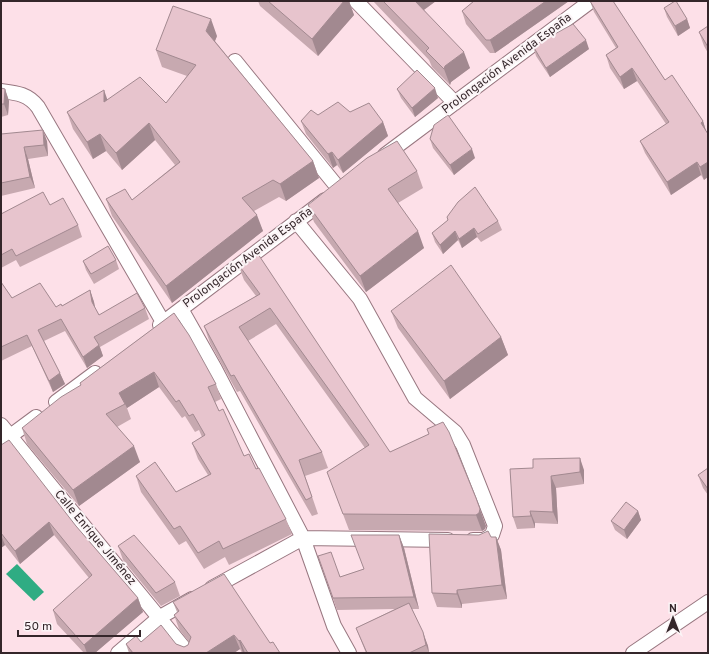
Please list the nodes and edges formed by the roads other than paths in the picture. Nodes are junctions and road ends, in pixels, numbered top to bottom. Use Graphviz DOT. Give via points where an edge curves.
graph roads {
  1 [pos="356,1"];
  2 [pos="588,2"];
  3 [pos="235,61"];
  4 [pos="1,91"];
  5 [pos="455,103"];
  6 [pos="376,162"];
  7 [pos="352,180"];
  8 [pos="339,189"];
  9 [pos="296,222"];
  10 [pos="181,309"];
  11 [pos="163,322"];
  12 [pos="146,335"];
  13 [pos="103,367"];
  14 [pos="1,425"];
  15 [pos="6,440"];
  16 [pos="303,538"];
  17 [pos="708,602"];
  18 [pos="160,617"];
  19 [pos="118,653"];
  20 [pos="188,653"];
  21 [pos="349,653"];
  22 [pos="633,653"];
  1 -- 5 [label="street"];
  2 -- 5 [label="street, Prolongación Avenida España"];
  3 -- 8 [label="street"];
  4 -- 11 [label="street" via="22,94 31,98 38,107"];
  5 -- 6 [label="street, Prolongación Avenida España"];
  7 -- 8 [label="street, Prolongación Avenida España"];
  8 -- 9 [label="street, Prolongación Avenida España"];
  9 -- 10 [label="street, Prolongación Avenida España"];
  9 -- 16 [label="street" via="360,299 415,398 455,432 463,444 495,526 492,535 484,540"];
  10 -- 11 [label="street, Prolongación Avenida España"];
  10 -- 16 [label="street"];
  11 -- 12 [label="street, Prolongación Avenida España"];
  13 -- 15 [label="street"];
  14 -- 15 [label="street, Calle Enrique Jiménez"];
  15 -- 18 [label="street, Calle Enrique Jiménez"];
  16 -- 18 [label="street"];
  16 -- 21 [label="street" via="334,626"];
  17 -- 22 [label="street"];
  18 -- 19 [label="street"];
  18 -- 20 [label="street, Calle Enrique Jiménez"];
}
